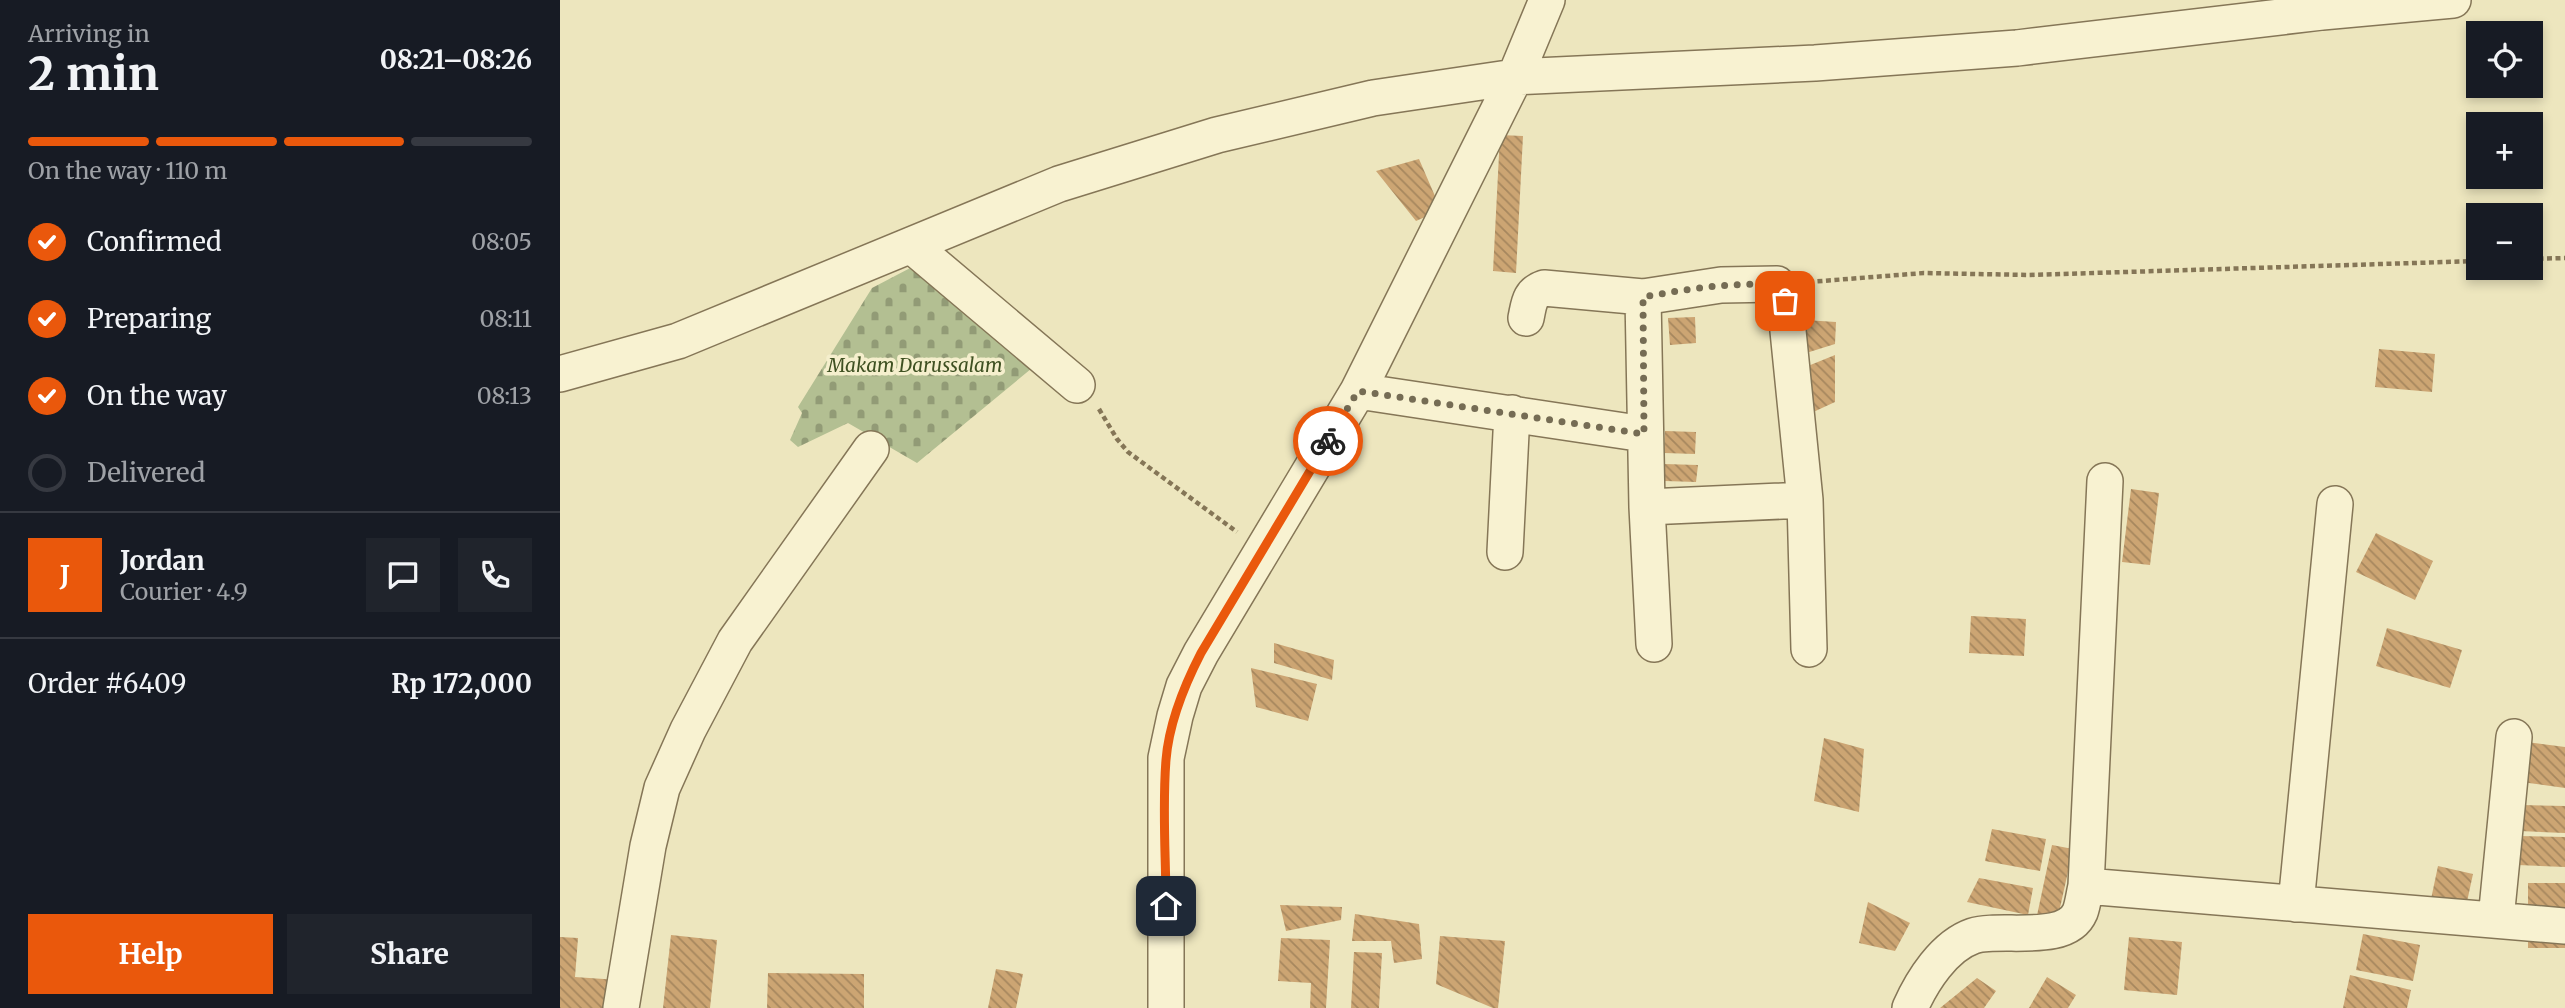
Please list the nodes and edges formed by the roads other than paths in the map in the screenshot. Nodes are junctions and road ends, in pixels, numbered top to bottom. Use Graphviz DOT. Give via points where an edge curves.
graph roads {
  1 [pos="1548,0"];
  2 [pos="2453,0"];
  3 [pos="1515,77"];
  4 [pos="911,246"];
  5 [pos="1643,297"];
  6 [pos="1526,318"];
  7 [pos="560,374"];
  8 [pos="1077,385"];
  9 [pos="1358,391"];
  10 [pos="1512,413"];
  11 [pos="1644,434"];
  12 [pos="871,449"];
  13 [pos="2105,481"];
  14 [pos="1805,500"];
  15 [pos="2335,504"];
  16 [pos="1647,507"];
  17 [pos="1505,552"];
  18 [pos="1654,644"];
  19 [pos="1809,649"];
  20 [pos="2514,737"];
  21 [pos="2085,886"];
  22 [pos="2296,904"];
  23 [pos="2497,919"];
  24 [pos="2565,926"];
  25 [pos="621,1008"];
  26 [pos="1166,1008"];
  27 [pos="1910,1008"];
  1 -- 3 [label="street"];
  2 -- 3 [label="street" via="2017,48"];
  3 -- 4 [label="street" via="1373,98 1217,135 1059,184"];
  3 -- 9 [label="street"];
  4 -- 7 [label="street" via="678,341"];
  4 -- 8 [label="street"];
  5 -- 6 [label="street" via="1544,288 1530,298"];
  5 -- 11 [label="street"];
  5 -- 14 [label="street" via="1721,285 1777,285 1785,301"];
  9 -- 10 [label="street"];
  9 -- 26 [label="street" via="1184,686 1166,758"];
  10 -- 11 [label="street"];
  10 -- 17 [label="street"];
  11 -- 16 [label="street"];
  12 -- 25 [label="street" via="735,640 662,788"];
  13 -- 21 [label="street"];
  14 -- 16 [label="street"];
  14 -- 19 [label="street"];
  15 -- 22 [label="street"];
  16 -- 18 [label="street"];
  20 -- 23 [label="street"];
  21 -- 22 [label="street"];
  21 -- 27 [label="street" via="2080,914 2070,924 2051,932 1972,936 1953,948 1932,970"];
  22 -- 23 [label="street"];
  23 -- 24 [label="street"];
}
